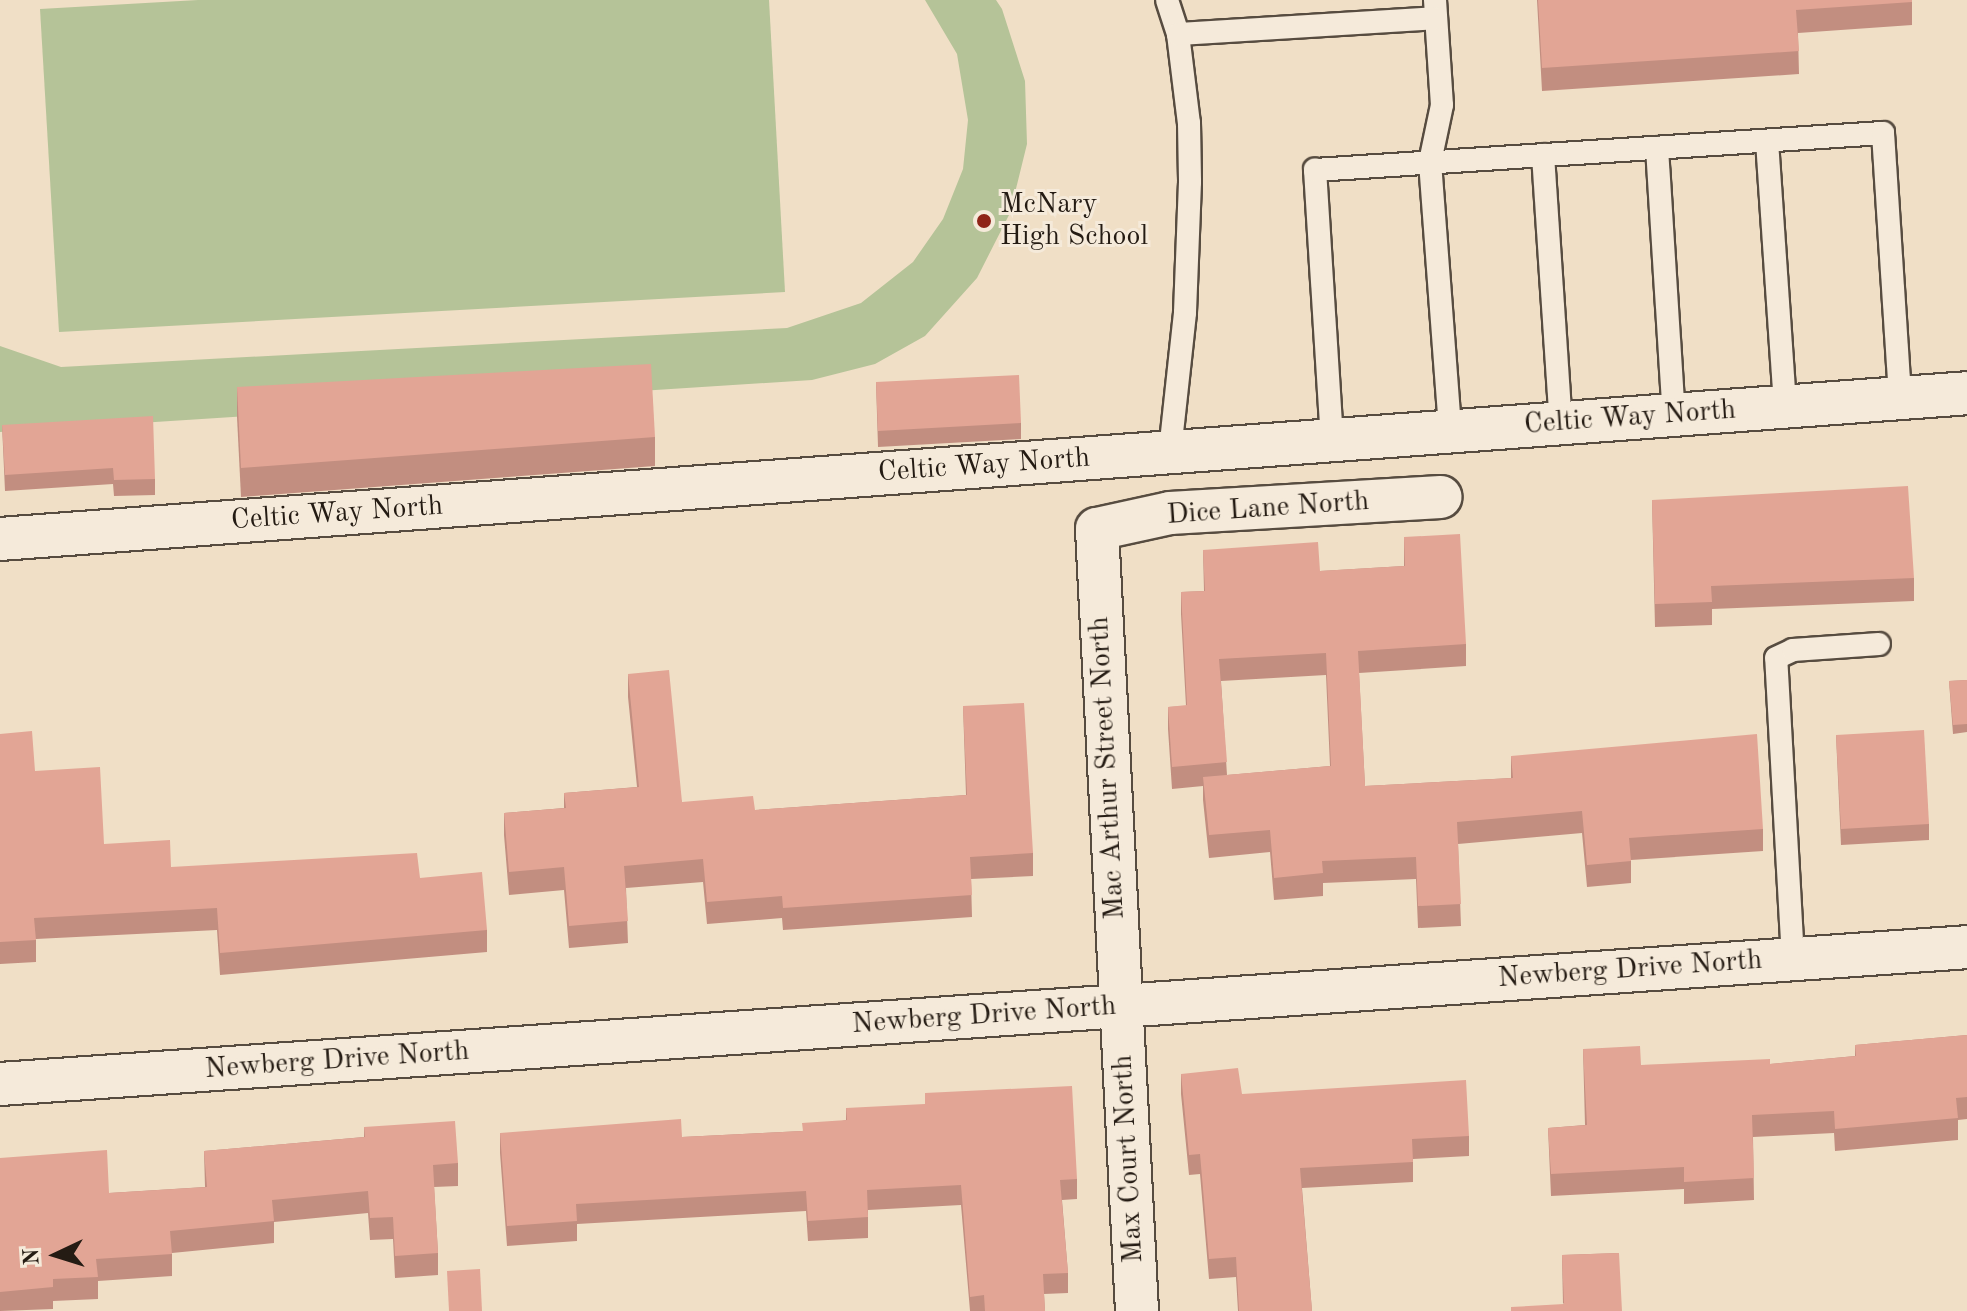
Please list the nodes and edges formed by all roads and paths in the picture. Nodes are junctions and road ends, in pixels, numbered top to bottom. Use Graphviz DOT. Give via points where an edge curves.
graph roads {
  1 [pos="1167,0"];
  2 [pos="1436,9"];
  3 [pos="1178,34"];
  4 [pos="1767,141"];
  5 [pos="1657,148"];
  6 [pos="1543,155"];
  7 [pos="1430,162"];
  8 [pos="1967,393"];
  9 [pos="1900,398"];
  10 [pos="1785,406"];
  11 [pos="1674,415"];
  12 [pos="1561,423"];
  13 [pos="1450,431"];
  14 [pos="1332,440"];
  15 [pos="1170,452"];
  16 [pos="1441,497"];
  17 [pos="1097,529"];
  18 [pos="0,539"];
  19 [pos="1879,644"];
  20 [pos="1967,947"];
  21 [pos="1793,959"];
  22 [pos="1120,1006"];
  23 [pos="0,1084"];
  24 [pos="1137,1311"];
  1 -- 3 [label="lane"];
  2 -- 3 [label="lane"];
  2 -- 7 [label="lane" via="1442,105"];
  3 -- 15 [label="lane" via="1190,182 1185,313"];
  4 -- 5 [label="lane"];
  4 -- 9 [label="lane" via="1883,133"];
  4 -- 10 [label="lane"];
  5 -- 6 [label="lane"];
  5 -- 11 [label="lane"];
  6 -- 7 [label="lane"];
  6 -- 12 [label="lane"];
  7 -- 13 [label="lane"];
  7 -- 14 [label="lane" via="1315,170"];
  8 -- 9 [label="street, Celtic Way North"];
  9 -- 10 [label="street, Celtic Way North"];
  10 -- 11 [label="street, Celtic Way North"];
  11 -- 12 [label="street, Celtic Way North"];
  12 -- 13 [label="street, Celtic Way North"];
  13 -- 14 [label="street, Celtic Way North"];
  14 -- 15 [label="street, Celtic Way North"];
  15 -- 18 [label="street, Celtic Way North"];
  16 -- 17 [label="street, Dice Lane North" via="1170,513"];
  17 -- 22 [label="street, Mac Arthur Street North"];
  19 -- 21 [label="lane" via="1793,650 1776,658"];
  20 -- 21 [label="street, Newberg Drive North"];
  21 -- 22 [label="street, Newberg Drive North"];
  22 -- 23 [label="street, Newberg Drive North"];
  22 -- 24 [label="street, Max Court North"];
}
